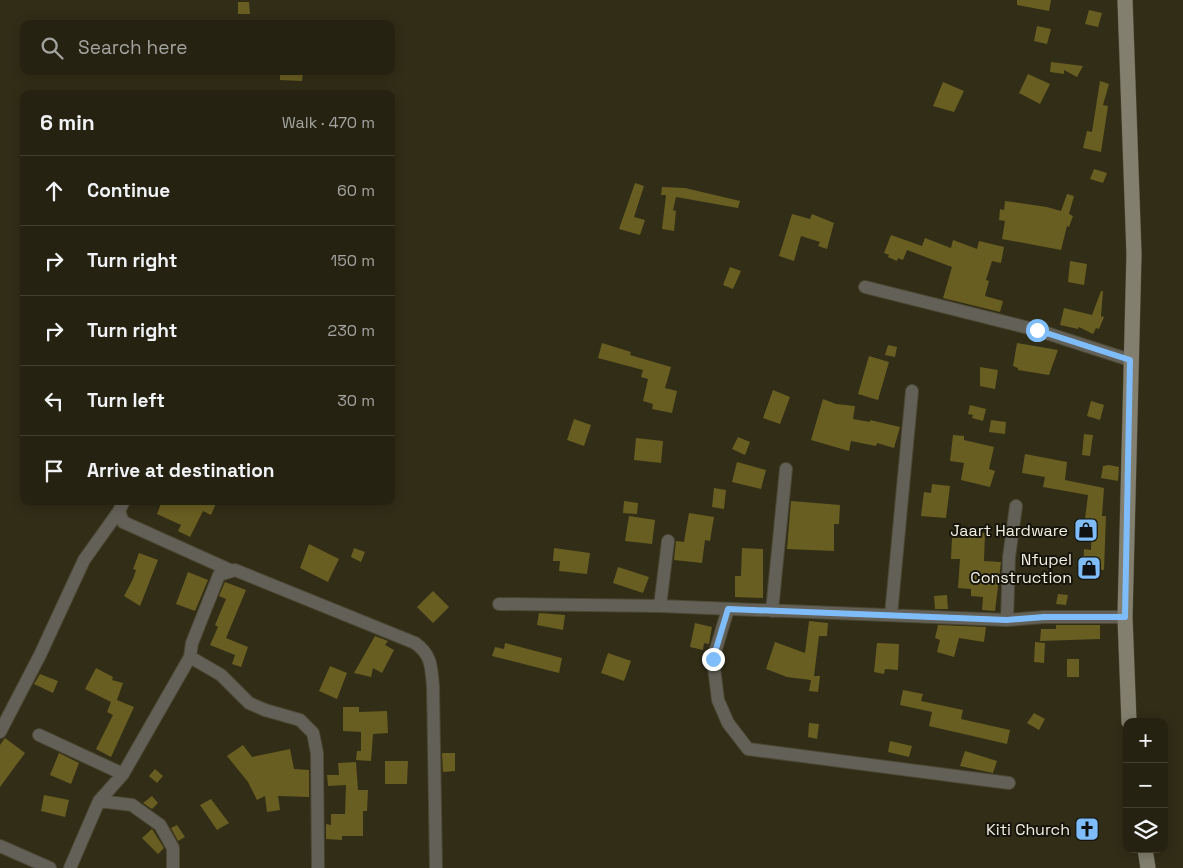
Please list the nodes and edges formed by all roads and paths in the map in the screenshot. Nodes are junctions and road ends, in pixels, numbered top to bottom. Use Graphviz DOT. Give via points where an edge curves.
graph roads {
  1 [pos="1125,0"];
  2 [pos="865,287"];
  3 [pos="1130,360"];
  4 [pos="912,391"];
  5 [pos="786,469"];
  6 [pos="122,506"];
  7 [pos="1016,506"];
  8 [pos="668,541"];
  9 [pos="232,571"];
  10 [pos="499,604"];
  11 [pos="660,606"];
  12 [pos="728,609"];
  13 [pos="772,611"];
  14 [pos="891,615"];
  15 [pos="1125,617"];
  16 [pos="1007,620"];
  17 [pos="190,657"];
  18 [pos="1129,718"];
  19 [pos="0,732"];
  20 [pos="39,736"];
  21 [pos="123,774"];
  22 [pos="1009,783"];
  23 [pos="99,801"];
  24 [pos="0,846"];
  25 [pos="1146,853"];
  26 [pos="50,868"];
  27 [pos="70,868"];
  28 [pos="173,868"];
  29 [pos="318,868"];
  30 [pos="436,868"];
  31 [pos="1148,868"];
  1 -- 3 [label="street" via="1134,254"];
  2 -- 3 [label="street" via="1037,330"];
  3 -- 15 [label="street"];
  4 -- 14 [label="street"];
  5 -- 13 [label="street"];
  6 -- 9 [label="street" via="123,522"];
  6 -- 19 [label="street" via="84,560"];
  7 -- 16 [label="street" via="1009,557"];
  8 -- 11 [label="street"];
  9 -- 17 [label="street" via="220,575 213,588 192,643"];
  9 -- 30 [label="street" via="426,650 433,686"];
  10 -- 11 [label="street"];
  11 -- 12 [label="street"];
  12 -- 13 [label="street"];
  12 -- 22 [label="street" via="713,659 718,700 728,723 748,749"];
  13 -- 14 [label="street"];
  14 -- 16 [label="street"];
  15 -- 16 [label="street"];
  15 -- 18 [label="street"];
  17 -- 21 [label="street"];
  17 -- 29 [label="street" via="221,675 249,703 300,720 313,733 317,753"];
  20 -- 21 [label="street"];
  21 -- 23 [label="street"];
  23 -- 27 [label="street"];
  23 -- 28 [label="street" via="132,804 160,826 173,848"];
  24 -- 26 [label="street"];
  25 -- 31 [label="street"];
}
